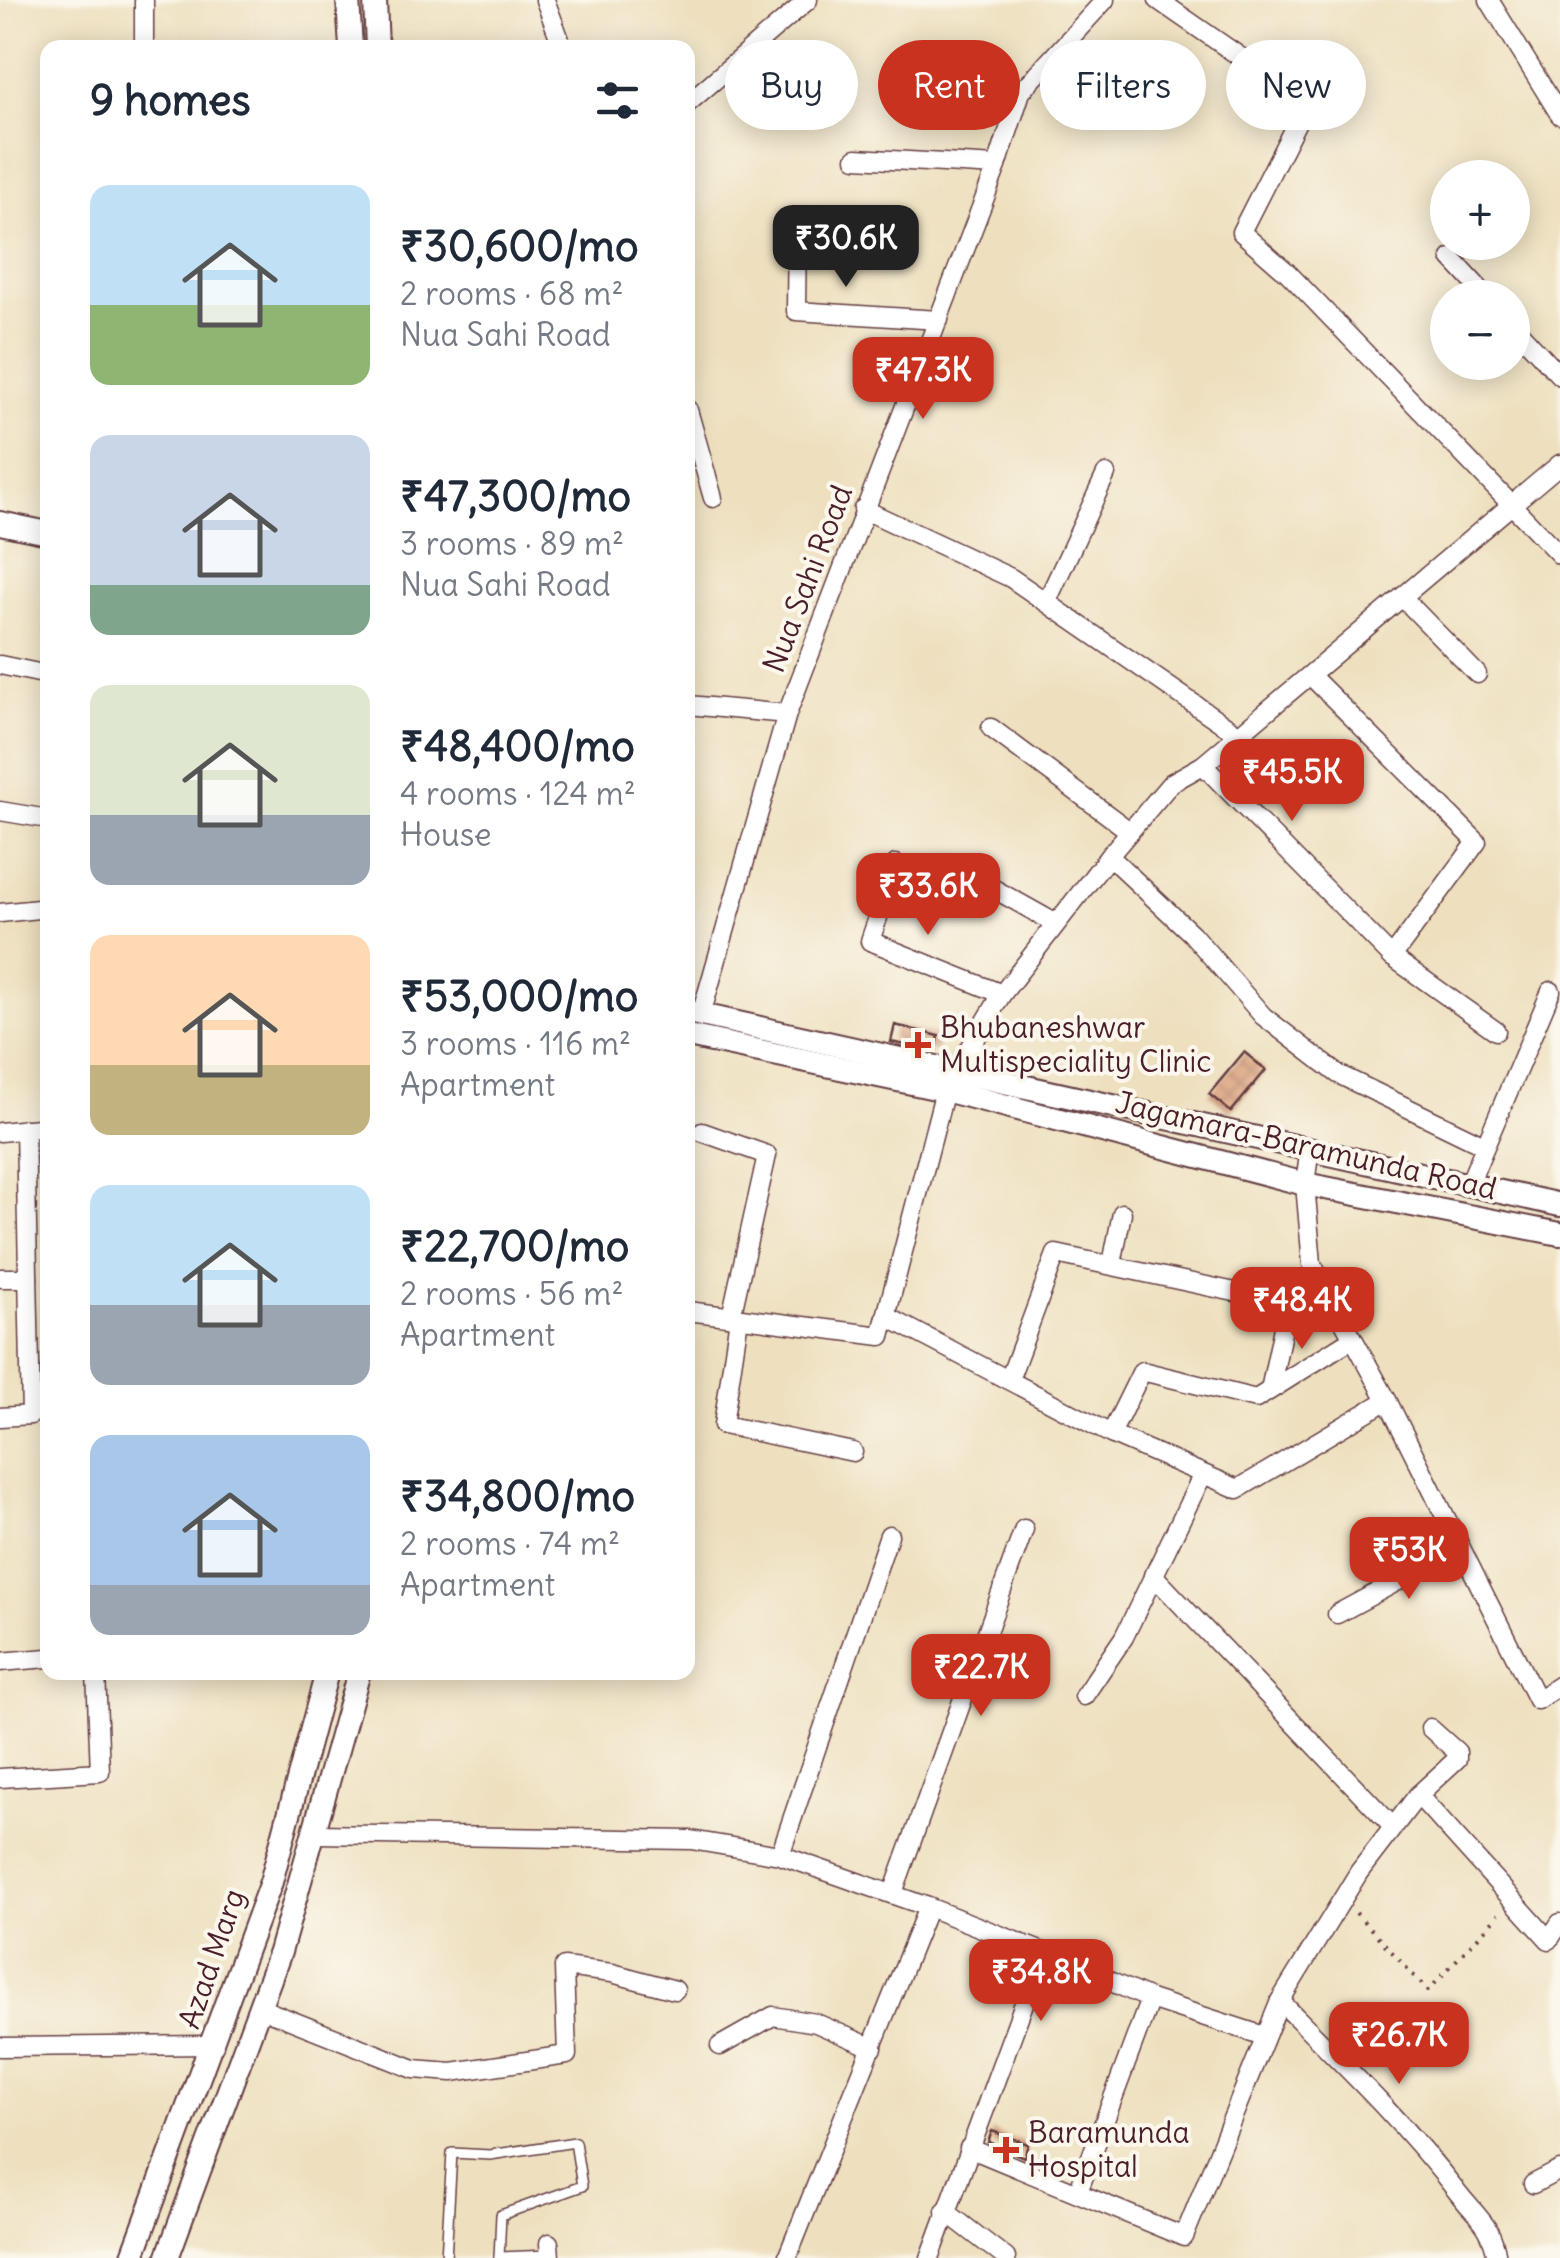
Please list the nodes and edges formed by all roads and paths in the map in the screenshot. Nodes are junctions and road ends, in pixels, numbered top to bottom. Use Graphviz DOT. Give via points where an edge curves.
graph roads {
  1 [pos="144,0"];
  2 [pos="348,0"];
  3 [pos="374,0"];
  4 [pos="545,0"];
  5 [pos="808,0"];
  6 [pos="1105,0"];
  7 [pos="1158,0"];
  8 [pos="1489,0"];
  9 [pos="144,40"];
  10 [pos="350,40"];
  11 [pos="376,40"];
  12 [pos="560,40"];
  13 [pos="695,97"];
  14 [pos="1560,115"];
  15 [pos="856,158"];
  16 [pos="997,166"];
  17 [pos="797,220"];
  18 [pos="1453,260"];
  19 [pos="1471,280"];
  20 [pos="939,320"];
  21 [pos="1530,344"];
  22 [pos="1560,376"];
  23 [pos="695,436"];
  24 [pos="1560,464"];
  25 [pos="1106,474"];
  26 [pos="712,498"];
  27 [pos="1510,506"];
  28 [pos="863,509"];
  29 [pos="0,523"];
  30 [pos="40,531"];
  31 [pos="1560,556"];
  32 [pos="1402,597"];
  33 [pos="1047,602"];
  34 [pos="0,665"];
  35 [pos="40,673"];
  36 [pos="1478,674"];
  37 [pos="1310,675"];
  38 [pos="695,706"];
  39 [pos="787,714"];
  40 [pos="991,728"];
  41 [pos="1239,734"];
  42 [pos="1203,764"];
  43 [pos="0,811"];
  44 [pos="40,818"];
  45 [pos="1128,830"];
  46 [pos="1109,856"];
  47 [pos="896,864"];
  48 [pos="960,870"];
  49 [pos="40,909"];
  50 [pos="0,913"];
  51 [pos="1054,923"];
  52 [pos="1392,957"];
  53 [pos="1551,991"];
  54 [pos="1002,994"];
  55 [pos="695,1010"];
  56 [pos="695,1013"];
  57 [pos="1496,1030"];
  58 [pos="695,1037"];
  59 [pos="951,1080"];
  60 [pos="40,1128"];
  61 [pos="25,1130"];
  62 [pos="0,1132"];
  63 [pos="702,1132"];
  64 [pos="1484,1145"];
  65 [pos="1310,1148"];
  66 [pos="1305,1184"];
  67 [pos="1469,1184"];
  68 [pos="1560,1205"];
  69 [pos="1122,1213"];
  70 [pos="1560,1234"];
  71 [pos="1112,1264"];
  72 [pos="0,1278"];
  73 [pos="28,1278"];
  74 [pos="1288,1304"];
  75 [pos="695,1312"];
  76 [pos="1338,1314"];
  77 [pos="886,1316"];
  78 [pos="735,1317"];
  79 [pos="1353,1338"];
  80 [pos="1009,1380"];
  81 [pos="1270,1390"];
  82 [pos="1387,1400"];
  83 [pos="0,1418"];
  84 [pos="1112,1434"];
  85 [pos="853,1452"];
  86 [pos="1202,1476"];
  87 [pos="1024,1530"];
  88 [pos="889,1534"];
  89 [pos="1460,1548"];
  90 [pos="1153,1576"];
  91 [pos="1336,1614"];
  92 [pos="40,1659"];
  93 [pos="0,1662"];
  94 [pos="96,1680"];
  95 [pos="325,1680"];
  96 [pos="357,1680"];
  97 [pos="1560,1685"];
  98 [pos="1084,1696"];
  99 [pos="1430,1728"];
  100 [pos="0,1778"];
  101 [pos="1418,1795"];
  102 [pos="1394,1827"];
  103 [pos="316,1834"];
  104 [pos="780,1855"];
  105 [pos="893,1893"];
  106 [pos="1342,1898"];
  107 [pos="1512,1900"];
  108 [pos="928,1908"];
  109 [pos="1560,1923"];
  110 [pos="1042,1952"];
  111 [pos="675,1990"];
  112 [pos="1150,1999"];
  113 [pos="1280,2001"];
  114 [pos="260,2008"];
  115 [pos="1264,2036"];
  116 [pos="214,2044"];
  117 [pos="0,2046"];
  118 [pos="720,2046"];
  119 [pos="873,2048"];
  120 [pos="969,2148"];
  121 [pos="1560,2170"];
  122 [pos="1533,2184"];
  123 [pos="1078,2192"];
  124 [pos="946,2211"];
  125 [pos="549,2252"];
  126 [pos="132,2258"];
  127 [pos="167,2258"];
  128 [pos="446,2258"];
  129 [pos="499,2258"];
  130 [pos="788,2258"];
  131 [pos="930,2258"];
  132 [pos="1006,2258"];
  133 [pos="1498,2258"];
  1 -- 9 [label="street"];
  2 -- 10 [label="street"];
  3 -- 11 [label="street"];
  4 -- 12 [label="street"];
  5 -- 13 [label="street"];
  6 -- 16 [label="street, Nua Sahi Road" via="1021,92"];
  7 -- 27 [label="street" via="1306,106 1242,232"];
  8 -- 14 [label="street"];
  15 -- 16 [label="street"];
  16 -- 20 [label="street, Nua Sahi Road"];
  17 -- 20 [label="street" via="796,310"];
  18 -- 19 [label="street"];
  20 -- 28 [label="street, Nua Sahi Road"];
  21 -- 22 [label="street"];
  23 -- 26 [label="street"];
  24 -- 27 [label="street"];
  25 -- 33 [label="street"];
  27 -- 31 [label="street"];
  27 -- 32 [label="street"];
  28 -- 33 [label="street"];
  28 -- 39 [label="street, Nua Sahi Road"];
  29 -- 30 [label="street"];
  32 -- 36 [label="street"];
  32 -- 37 [label="street"];
  33 -- 41 [label="street"];
  34 -- 35 [label="street"];
  37 -- 41 [label="street"];
  37 -- 52 [label="street" via="1477,842"];
  38 -- 39 [label="street, Nua Sahi Road"];
  39 -- 55 [label="street"];
  40 -- 45 [label="street"];
  41 -- 42 [label="street"];
  42 -- 45 [label="street" via="1171,783"];
  42 -- 52 [label="street"];
  43 -- 44 [label="street"];
  45 -- 46 [label="street"];
  46 -- 51 [label="street"];
  46 -- 64 [label="street" via="1192,934 1264,1016 1338,1074"];
  47 -- 54 [label="street" via="870,941"];
  48 -- 51 [label="street"];
  49 -- 50 [label="street"];
  51 -- 54 [label="street"];
  52 -- 57 [label="street"];
  53 -- 64 [label="street"];
  54 -- 59 [label="street"];
  56 -- 59 [label="street, Jagamara-Baramunda Road"];
  58 -- 59 [label="street, Jagamara-Baramunda Road"];
  59 -- 65 [label="street, Jagamara-Baramunda Road"];
  59 -- 66 [label="street, Jagamara-Baramunda Road"];
  59 -- 77 [label="street"];
  60 -- 61 [label="street"];
  61 -- 62 [label="street"];
  61 -- 73 [label="street"];
  63 -- 78 [label="street" via="767,1156"];
  64 -- 67 [label="street"];
  65 -- 66 [label="street"];
  65 -- 67 [label="street, Jagamara-Baramunda Road"];
  66 -- 70 [label="street, Jagamara-Baramunda Road"];
  66 -- 76 [label="street" via="1312,1264"];
  67 -- 68 [label="street, Jagamara-Baramunda Road"];
  69 -- 71 [label="street"];
  71 -- 74 [label="street"];
  71 -- 80 [label="street" via="1056,1254"];
  72 -- 73 [label="street"];
  73 -- 83 [label="street" via="31,1415"];
  74 -- 76 [label="street"];
  74 -- 81 [label="street"];
  75 -- 78 [label="street"];
  76 -- 79 [label="street"];
  77 -- 78 [label="street" via="881,1336"];
  77 -- 80 [label="street"];
  78 -- 85 [label="street" via="723,1426"];
  79 -- 81 [label="street"];
  79 -- 82 [label="street"];
  80 -- 84 [label="street"];
  81 -- 84 [label="street" via="1256,1399 1142,1371"];
  82 -- 86 [label="street" via="1238,1489"];
  82 -- 89 [label="street"];
  84 -- 86 [label="street"];
  86 -- 90 [label="street"];
  87 -- 105 [label="street"];
  88 -- 104 [label="street"];
  89 -- 91 [label="street"];
  89 -- 97 [label="street" via="1537,1700"];
  90 -- 98 [label="street" via="1124,1637"];
  90 -- 102 [label="street"];
  92 -- 93 [label="street"];
  94 -- 100 [label="street" via="100,1772"];
  95 -- 116 [label="street, Azad Marg" via="271,1882"];
  96 -- 103 [label="street, Azad Marg"];
  99 -- 101 [label="street" via="1458,1752"];
  101 -- 102 [label="street"];
  101 -- 107 [label="street"];
  102 -- 106 [label="street"];
  103 -- 104 [label="street" via="691,1840"];
  103 -- 114 [label="street, Azad Marg"];
  104 -- 105 [label="street"];
  105 -- 108 [label="street"];
  106 -- 107 [label="path" via="1428,1990"];
  106 -- 113 [label="street"];
  107 -- 109 [label="street" via="1549,1940"];
  108 -- 110 [label="street"];
  108 -- 119 [label="street"];
  110 -- 112 [label="street"];
  110 -- 120 [label="street"];
  111 -- 114 [label="street" via="564,1967 566,2054 452,2072 414,2068"];
  112 -- 115 [label="street"];
  112 -- 123 [label="street"];
  113 -- 115 [label="street"];
  113 -- 133 [label="street" via="1411,2132 1480,2214"];
  114 -- 127 [label="street, Azad Marg"];
  115 -- 123 [label="street" via="1184,2236"];
  116 -- 117 [label="street"];
  116 -- 126 [label="street, Azad Marg"];
  118 -- 119 [label="street" via="773,2016 816,2023"];
  119 -- 130 [label="street"];
  120 -- 123 [label="street"];
  120 -- 124 [label="street"];
  121 -- 122 [label="street"];
  124 -- 131 [label="street"];
  124 -- 132 [label="street"];
  125 -- 129 [label="lane"];
  128 -- 129 [label="lane" via="452,2153 490,2155 575,2142 582,2186 501,2215"];
}
